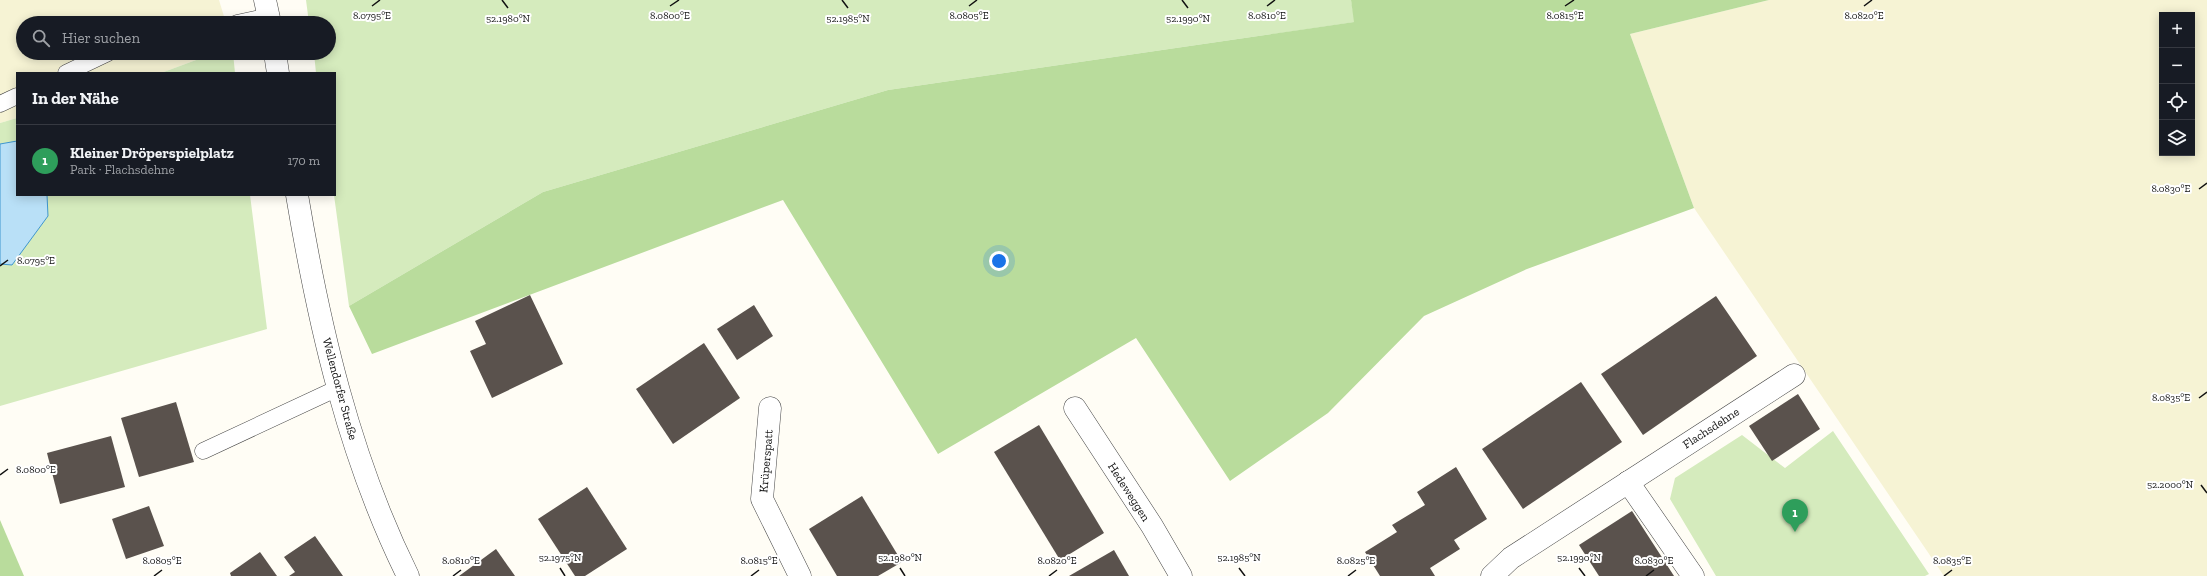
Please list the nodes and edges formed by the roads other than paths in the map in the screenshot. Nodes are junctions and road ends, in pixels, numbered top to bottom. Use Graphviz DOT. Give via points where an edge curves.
graph roads {
  1 [pos="93,60"];
  2 [pos="275,60"];
  3 [pos="68,72"];
  4 [pos="278,72"];
  5 [pos="16,96"];
  6 [pos="0,104"];
  7 [pos="298,196"];
  8 [pos="1794,375"];
  9 [pos="338,388"];
  10 [pos="770,408"];
  11 [pos="1075,408"];
  12 [pos="203,451"];
  13 [pos="1628,482"];
  14 [pos="408,576"];
  15 [pos="800,576"];
  16 [pos="1181,576"];
  17 [pos="1492,576"];
  18 [pos="1693,576"];
  1 -- 3 [label="lane"];
  2 -- 4 [label="street"];
  5 -- 6 [label="lane"];
  7 -- 9 [label="street, Wellendorfer Straße" via="311,281"];
  8 -- 13 [label="street, Flachsdehne"];
  9 -- 12 [label="lane"];
  9 -- 14 [label="street, Wellendorfer Straße" via="359,460 390,541"];
  10 -- 15 [label="street, Krüperspatt" via="762,499"];
  11 -- 16 [label="street, Hedeweggen" via="1152,526"];
  13 -- 17 [label="street, Flachsdehne" via="1511,558"];
  13 -- 18 [label="street"];
}
